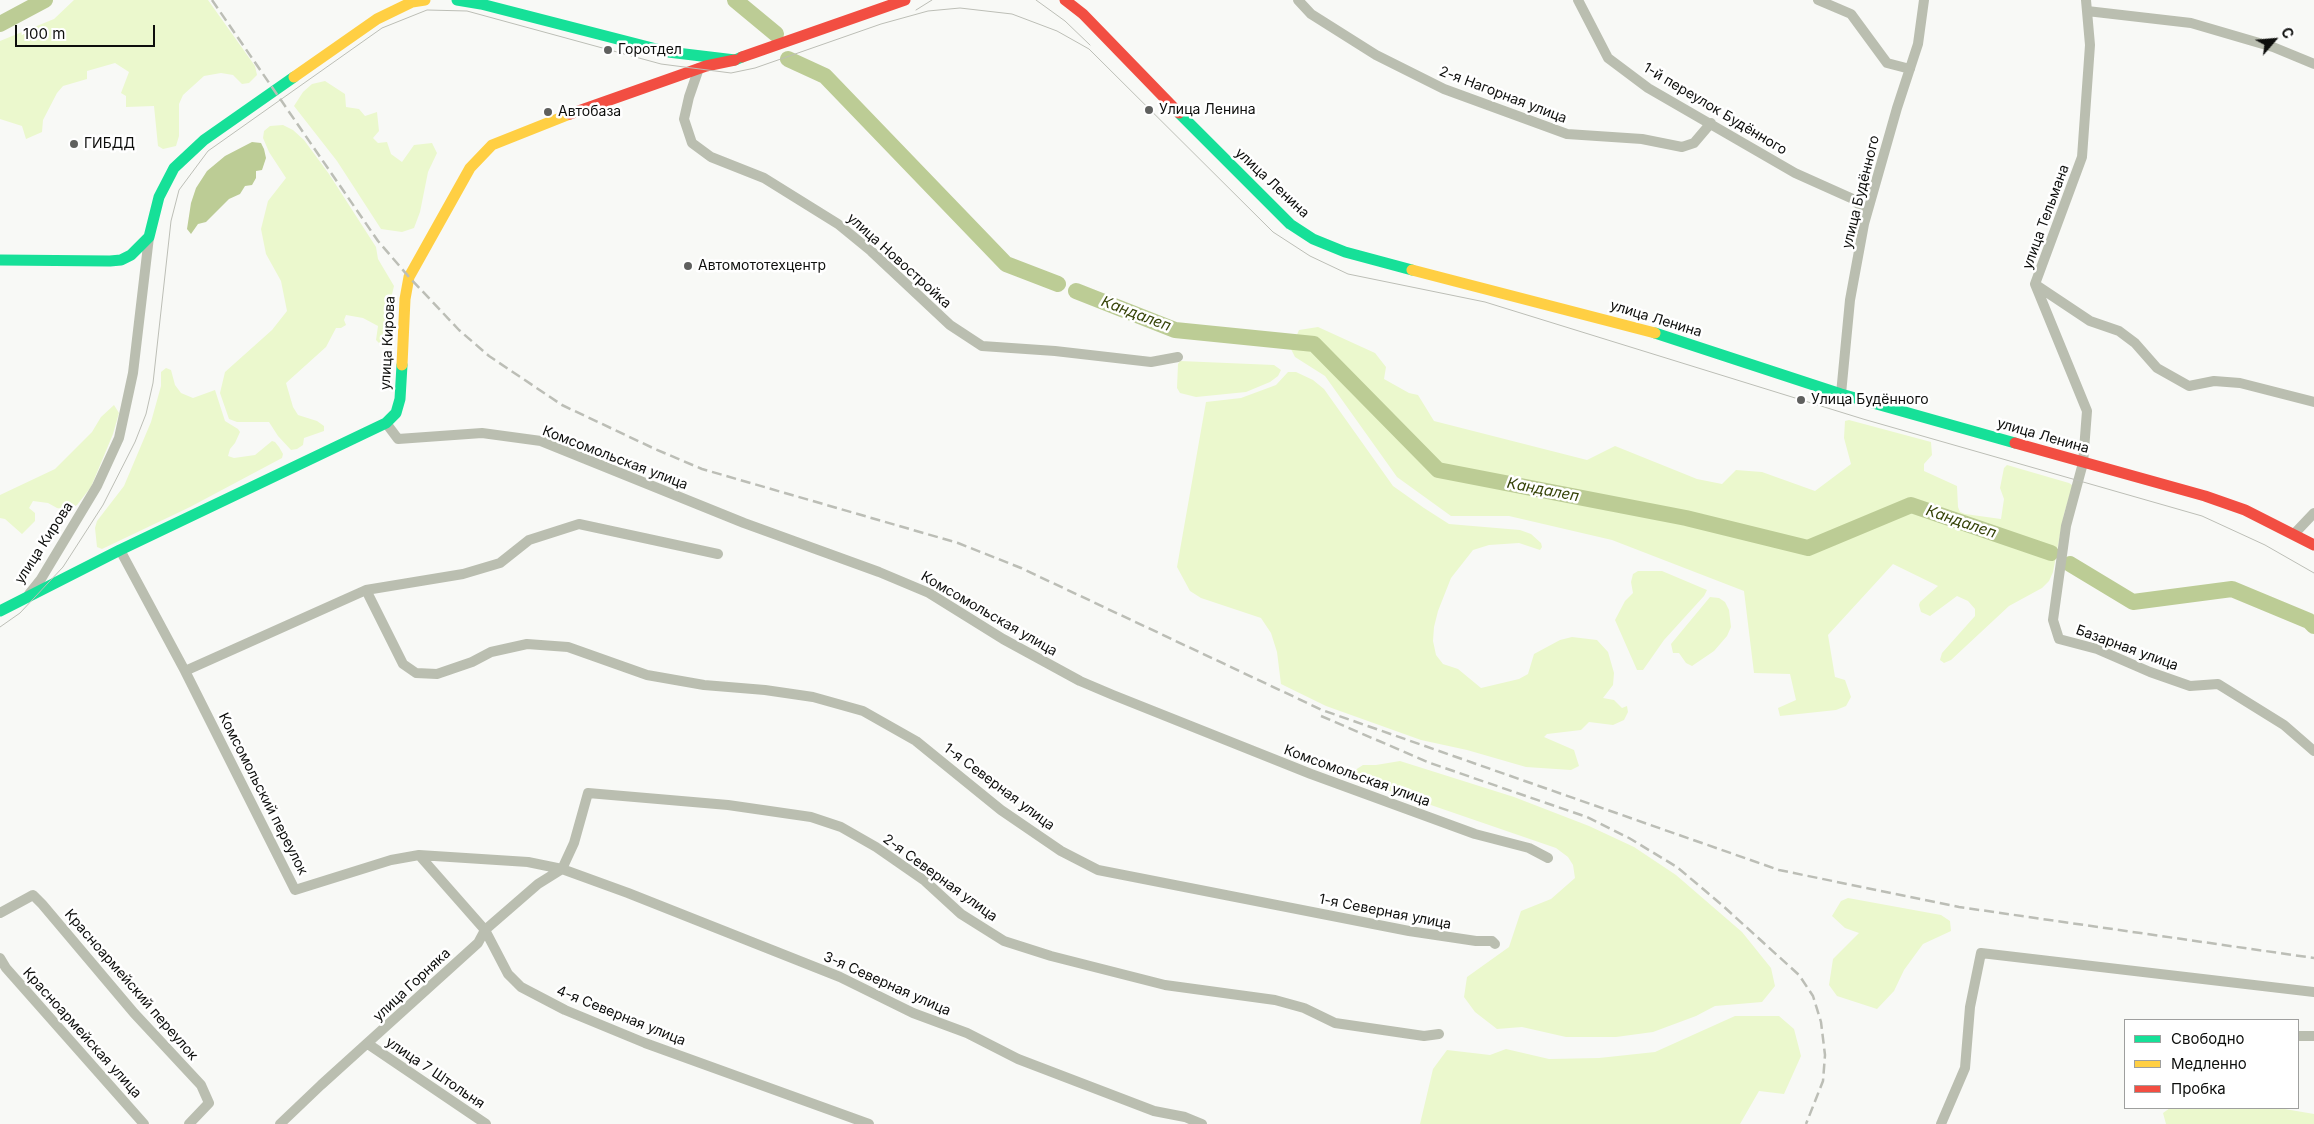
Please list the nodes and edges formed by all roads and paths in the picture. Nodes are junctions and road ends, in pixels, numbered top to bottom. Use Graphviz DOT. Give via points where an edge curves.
graph roads {
  1 [pos="425,0"];
  2 [pos="457,0"];
  3 [pos="905,0"];
  4 [pos="1064,0"];
  5 [pos="1298,0"];
  6 [pos="1578,0"];
  7 [pos="1818,0"];
  8 [pos="1924,0"];
  9 [pos="2086,0"];
  10 [pos="411,1"];
  11 [pos="2087,11"];
  12 [pos="735,60"];
  13 [pos="2314,64"];
  14 [pos="699,68"];
  15 [pos="1910,69"];
  16 [pos="1711,123"];
  17 [pos="1867,212"];
  18 [pos="149,237"];
  19 [pos="0,260"];
  20 [pos="121,260"];
  21 [pos="144,275"];
  22 [pos="2035,284"];
  23 [pos="1178,357"];
  24 [pos="1840,394"];
  25 [pos="2314,402"];
  26 [pos="386,423"];
  27 [pos="2083,463"];
  28 [pos="2314,513"];
  29 [pos="2295,534"];
  30 [pos="2314,545"];
  31 [pos="120,550"];
  32 [pos="718,554"];
  33 [pos="366,590"];
  34 [pos="27,597"];
  35 [pos="0,611"];
  36 [pos="185,671"];
  37 [pos="2314,751"];
  38 [pos="419,855"];
  39 [pos="1548,858"];
  40 [pos="562,868"];
  41 [pos="0,913"];
  42 [pos="485,930"];
  43 [pos="1495,944"];
  44 [pos="0,958"];
  45 [pos="2314,992"];
  46 [pos="1439,1034"];
  47 [pos="2299,1036"];
  48 [pos="2314,1036"];
  49 [pos="368,1044"];
  50 [pos="144,1124"];
  51 [pos="189,1124"];
  52 [pos="280,1124"];
  53 [pos="486,1124"];
  54 [pos="869,1124"];
  55 [pos="1202,1124"];
  56 [pos="1941,1124"];
  1 -- 10 [label="main road, улица Кирова"];
  2 -- 12 [label="main road, улица Кирова" via="668,52"];
  3 -- 12 [label="main road, улица Кирова"];
  4 -- 24 [label="main road, улица Ленина" via="1083,14 1269,204 1313,240 1387,264 1640,328"];
  5 -- 16 [label="street, 2-я Нагорная улица" via="1310,14 1376,55 1444,89 1567,134 1642,139 1682,147 1694,143"];
  6 -- 16 [label="street, 1-й переулок Будённого" via="1608,58 1648,88"];
  7 -- 15 [label="street" via="1851,14 1887,63"];
  8 -- 15 [label="street, улица Будённого" via="1918,44"];
  9 -- 11 [label="street, улица Тельмана"];
  10 -- 18 [label="main road, улица Кирова" via="377,19 204,140 174,168 159,197"];
  11 -- 13 [label="street" via="2191,23 2273,47"];
  11 -- 22 [label="street, улица Тельмана" via="2090,45 2082,157"];
  12 -- 14 [label="main road, улица Кирова"];
  14 -- 23 [label="street, улица Новостройка" via="684,119 692,143 711,157 764,178 838,224 950,325 982,346 1151,362"];
  14 -- 26 [label="main road, улица Кирова" via="540,124 492,145 470,168 408,277 400,399 396,413"];
  15 -- 17 [label="street, улица Будённого"];
  16 -- 17 [label="street, 1-й переулок Будённого" via="1795,173 1853,199"];
  17 -- 24 [label="street, улица Будённого" via="1850,300"];
  18 -- 20 [label="main road"];
  18 -- 21 [label="street, улица Кирова"];
  19 -- 20 [label="main road"];
  20 -- 21 [label="street" via="136,264"];
  21 -- 34 [label="street, улица Кирова" via="133,373 119,438 97,486"];
  22 -- 25 [label="street" via="2090,321 2119,331 2157,368 2189,386 2214,381 2240,383"];
  22 -- 27 [label="street, улица Тельмана" via="2087,412"];
  24 -- 27 [label="main road, улица Ленина"];
  26 -- 31 [label="main road, улица Кирова"];
  26 -- 39 [label="street, Комсомольская улица" via="398,439 482,433 540,441 744,523 929,592 1003,640 1080,681 1311,774 1475,834 1529,848"];
  27 -- 29 [label="main road, улица Ленина" via="2205,496 2245,510"];
  27 -- 37 [label="street, Базарная улица" via="2066,526 2053,620 2059,639 2097,649 2190,686 2218,684 2284,725"];
  28 -- 29 [label="street"];
  29 -- 30 [label="main road, улица Ленина"];
  31 -- 34 [label="main road, улица Кирова"];
  31 -- 36 [label="street, Комсомольский переулок"];
  32 -- 33 [label="street" via="579,524 528,540 500,563 463,574"];
  33 -- 36 [label="street"];
  33 -- 43 [label="street, 1-я Северная улица" via="403,664 416,674 437,674 491,652 527,644 568,647 648,675 704,685 813,697 863,711 916,742 1001,810 1061,851 1098,870 1409,931 1476,942 1492,941"];
  34 -- 35 [label="main road, улица Кирова"];
  36 -- 38 [label="street, Комсомольский переулок" via="295,890 391,860"];
  38 -- 40 [label="street, Комсомольский переулок" via="528,862"];
  38 -- 42 [label="street, 4-я Северная улица"];
  40 -- 42 [label="street, улица Горняка" via="538,884"];
  40 -- 46 [label="street, 2-я Северная улица" via="574,843 588,793 728,805 811,817 840,826 876,848 925,882 961,914 1004,940 1051,956 1165,985 1275,1000 1304,1008 1335,1023 1424,1036"];
  40 -- 55 [label="street, 3-я Северная улица" via="840,977 1018,1059 1154,1111"];
  41 -- 51 [label="street, Красноармейский переулок" via="33,895 42,904 134,1013 201,1085 209,1103"];
  42 -- 49 [label="street, улица Горняка" via="478,944"];
  42 -- 54 [label="street, 4-я Северная улица" via="508,974 521,987 565,1010 645,1044"];
  44 -- 50 [label="street, Красноармейская улица"];
  45 -- 56 [label="street" via="1981,953 1970,1007 1965,1068"];
  47 -- 48 [label="street"];
  49 -- 52 [label="street, улица Горняка"];
  49 -- 53 [label="street, улица 7 Штольня"];
}
